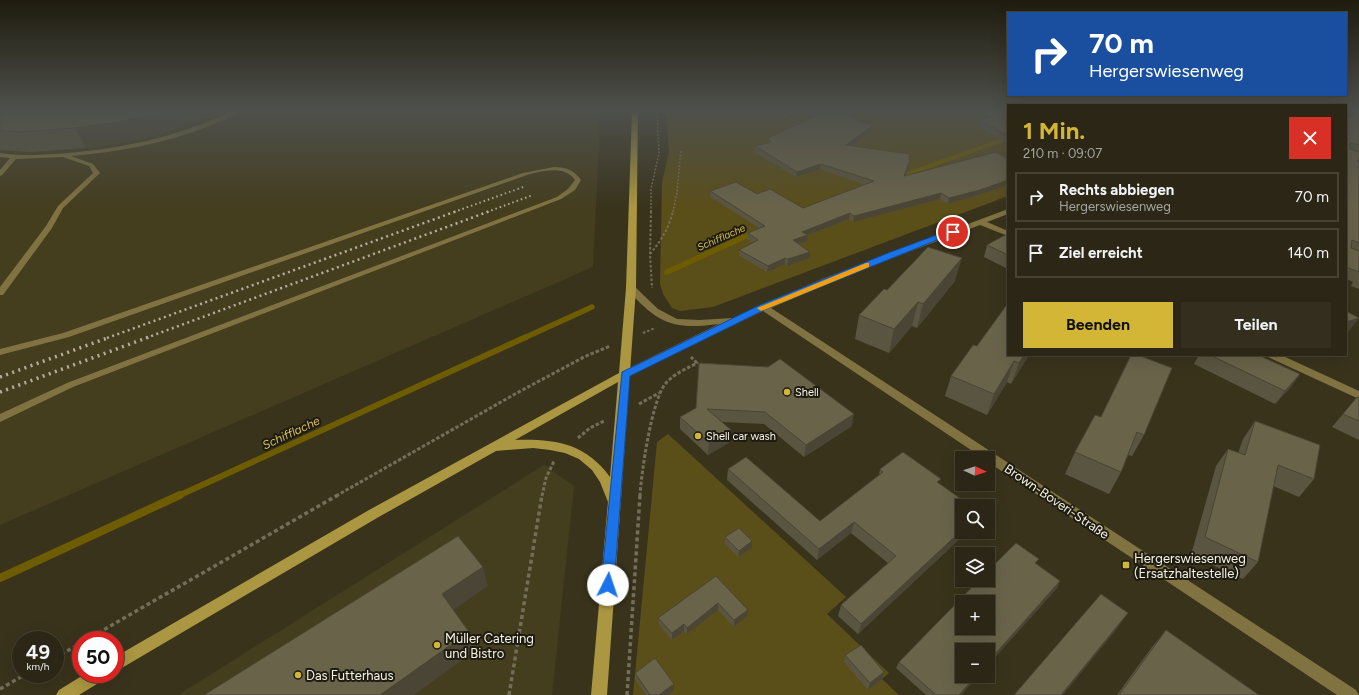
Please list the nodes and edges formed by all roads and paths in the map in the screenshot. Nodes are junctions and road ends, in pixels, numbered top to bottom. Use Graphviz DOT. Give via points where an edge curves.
graph roads {
  1 [pos="138,143"];
  2 [pos="634,143"];
  3 [pos="658,143"];
  4 [pos="682,150"];
  5 [pos="0,155"];
  6 [pos="63,156"];
  7 [pos="14,158"];
  8 [pos="0,174"];
  9 [pos="1007,211"];
  10 [pos="981,222"];
  11 [pos="1007,234"];
  12 [pos="650,254"];
  13 [pos="631,288"];
  14 [pos="0,293"];
  15 [pos="654,293"];
  16 [pos="763,307"];
  17 [pos="741,318"];
  18 [pos="667,320"];
  19 [pos="627,339"];
  20 [pos="0,352"];
  21 [pos="1274,356"];
  22 [pos="697,362"];
  23 [pos="625,374"];
  24 [pos="659,393"];
  25 [pos="1359,395"];
  26 [pos="622,413"];
  27 [pos="0,418"];
  28 [pos="488,449"];
  29 [pos="567,449"];
  30 [pos="614,508"];
  31 [pos="102,631"];
  32 [pos="124,660"];
  33 [pos="12,682"];
  34 [pos="85,683"];
  35 [pos="0,689"];
  36 [pos="64,695"];
  37 [pos="509,695"];
  38 [pos="599,695"];
  39 [pos="627,695"];
  40 [pos="1351,695"];
  1 -- 6 [label="lane"];
  2 -- 13 [label="main road"];
  3 -- 12 [label="path" via="659,153 651,189"];
  4 -- 12 [label="path" via="670,227 659,246"];
  5 -- 7 [label="lane"];
  6 -- 7 [label="lane"];
  6 -- 14 [label="lane" via="91,165 97,172 60,207"];
  7 -- 8 [label="lane"];
  9 -- 10 [label="street"];
  10 -- 11 [label="street"];
  10 -- 16 [label="street" via="891,254"];
  12 -- 15 [label="path" via="650,277"];
  13 -- 18 [label="street" via="650,309"];
  13 -- 19 [label="main road"];
  16 -- 17 [label="street"];
  16 -- 40 [label="street, Brown-Boveri-Straße"];
  17 -- 18 [label="street" via="696,323"];
  17 -- 23 [label="street"];
  18 -- 19 [label="path" via="658,327"];
  19 -- 23 [label="main road"];
  19 -- 31 [label="path" via="584,357 515,394"];
  20 -- 27 [label="lane" via="93,326 525,174 548,169 561,170 576,175 578,180 570,192 559,198 84,380"];
  21 -- 25 [label="street"];
  22 -- 24 [label="path" via="670,379"];
  23 -- 26 [label="main road"];
  23 -- 28 [label="main road"];
  24 -- 26 [label="path"];
  24 -- 39 [label="path" via="640,493"];
  26 -- 29 [label="path" via="590,428"];
  26 -- 30 [label="main road"];
  28 -- 29 [label="main road" via="529,443"];
  28 -- 32 [label="main road"];
  29 -- 30 [label="main road" via="586,458 600,472 610,488"];
  29 -- 37 [label="path" via="555,460 546,478"];
  30 -- 38 [label="main road"];
  33 -- 35 [label="path"];
  34 -- 36 [label="main road"];
}
